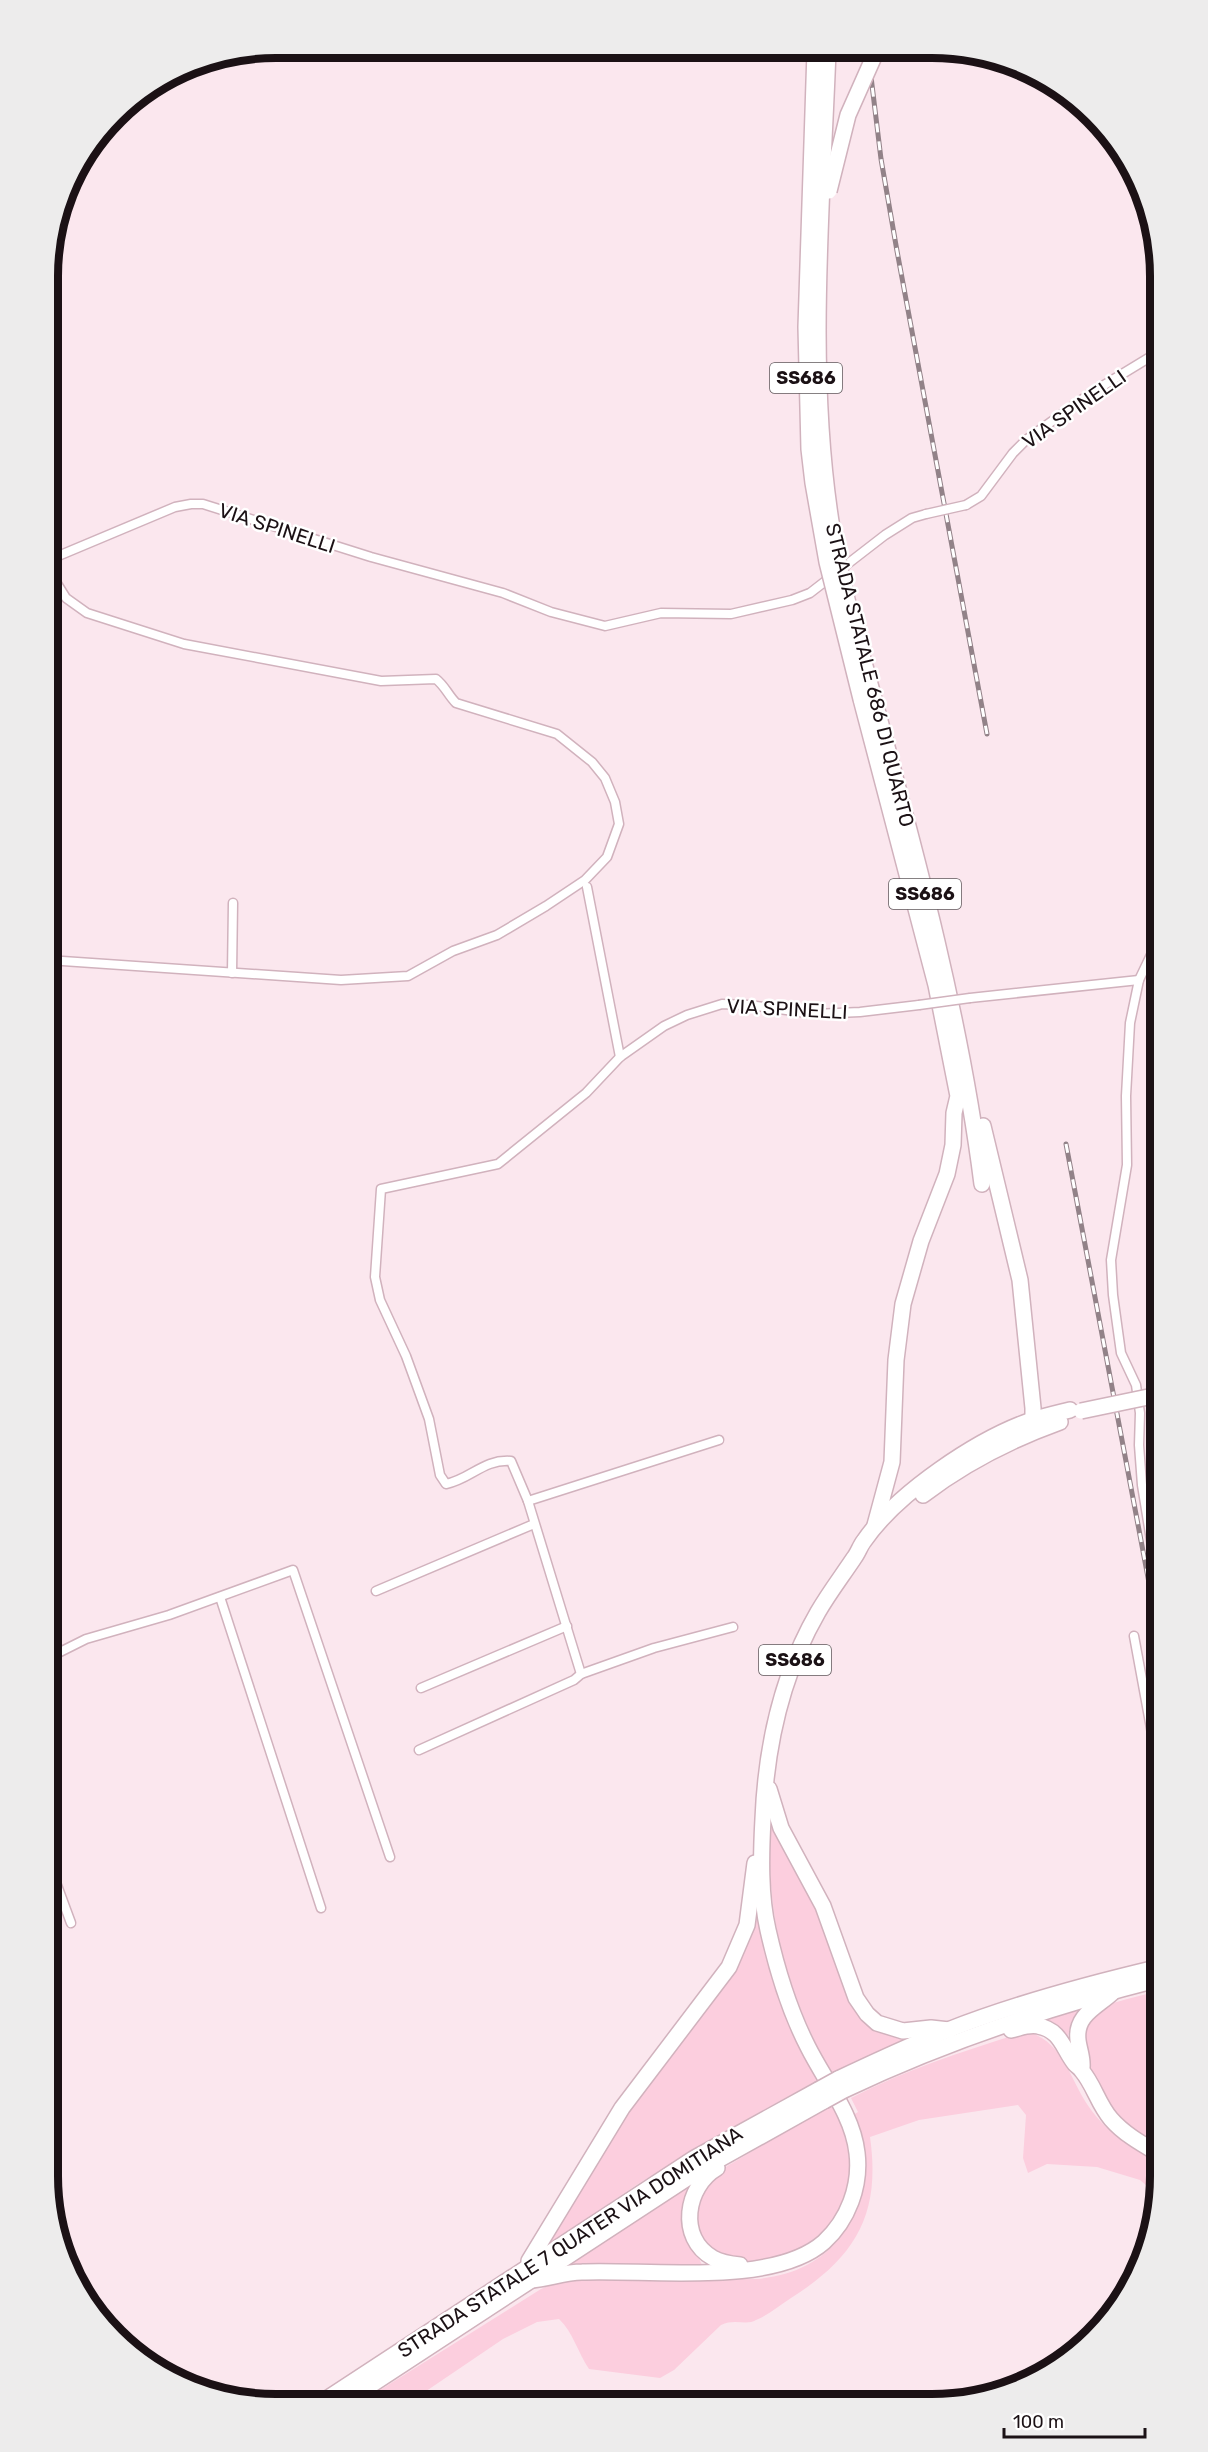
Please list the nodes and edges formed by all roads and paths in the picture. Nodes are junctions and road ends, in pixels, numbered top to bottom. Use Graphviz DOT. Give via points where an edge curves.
graph roads {
  1 [pos="815,58"];
  2 [pos="828,58"];
  3 [pos="873,58"];
  4 [pos="822,211"];
  5 [pos="1150,357"];
  6 [pos="58,555"];
  7 [pos="58,585"];
  8 [pos="867,697"];
  9 [pos="586,883"];
  10 [pos="233,903"];
  11 [pos="1150,957"];
  12 [pos="58,961"];
  13 [pos="232,973"];
  14 [pos="1139,980"];
  15 [pos="620,1057"];
  16 [pos="964,1095"];
  17 [pos="982,1184"];
  18 [pos="1032,1394"];
  19 [pos="1150,1397"];
  20 [pos="1076,1411"];
  21 [pos="1033,1420"];
  22 [pos="1023,1436"];
  23 [pos="719,1440"];
  24 [pos="892,1462"];
  25 [pos="957,1464"];
  26 [pos="934,1487"];
  27 [pos="916,1488"];
  28 [pos="528,1501"];
  29 [pos="534,1524"];
  30 [pos="874,1528"];
  31 [pos="1150,1534"];
  32 [pos="856,1555"];
  33 [pos="376,1591"];
  34 [pos="220,1597"];
  35 [pos="567,1626"];
  36 [pos="733,1627"];
  37 [pos="1134,1636"];
  38 [pos="58,1653"];
  39 [pos="581,1674"];
  40 [pos="421,1688"];
  41 [pos="1150,1723"];
  42 [pos="419,1750"];
  43 [pos="765,1778"];
  44 [pos="762,1840"];
  45 [pos="390,1857"];
  46 [pos="58,1888"];
  47 [pos="321,1908"];
  48 [pos="71,1923"];
  49 [pos="1150,1969"];
  50 [pos="1150,1981"];
  51 [pos="1114,1990"];
  52 [pos="992,2028"];
  53 [pos="949,2030"];
  54 [pos="1082,2070"];
  55 [pos="841,2084"];
  56 [pos="821,2095"];
  57 [pos="1150,2149"];
  58 [pos="730,2152"];
  59 [pos="764,2267"];
  60 [pos="527,2275"];
  61 [pos="335,2394"];
  62 [pos="356,2394"];
  1 -- 8 [label="highway, STRADA STATALE 686 DI QUARTO / SS686, bridge" via="806,327 809,449 827,562"];
  2 -- 4 [label="highway, STRADA STATALE 686 DI QUARTO / SS686, bridge"];
  3 -- 4 [label="highway, bridge" via="848,115"];
  4 -- 8 [label="highway, STRADA STATALE 686 DI QUARTO / SS686, bridge" via="818,366 824,461 836,547"];
  5 -- 6 [label="street, VIA SPINELLI, bridge" via="1026,440 981,496 966,505 912,518 810,592 731,614 661,613 604,626 203,504 175,507"];
  7 -- 9 [label="street, VIA SPINELLI" via="66,598 87,613 188,645 381,681 436,679 456,703 557,734 592,762 605,778 619,817 607,857"];
  8 -- 16 [label="highway, STRADA STATALE 686 DI QUARTO / SS686" via="940,950"];
  9 -- 13 [label="street" via="497,935 453,951 408,976 341,980"];
  9 -- 15 [label="street"];
  10 -- 13 [label="street"];
  11 -- 14 [label="street"];
  12 -- 13 [label="street"];
  14 -- 15 [label="street, VIA SPINELLI, bridge" via="860,1012 815,1014 722,1004 664,1026"];
  14 -- 31 [label="street" via="1127,1058 1126,1165 1111,1260 1121,1353 1136,1385 1140,1413 1142,1485"];
  15 -- 28 [label="street, VIA SPINELLI" via="586,1093 498,1164 381,1189 375,1277 380,1300 429,1419 440,1475 446,1484 479,1467 500,1460 511,1461"];
  16 -- 17 [label="highway, STRADA STATALE 686 DI QUARTO / SS686"];
  16 -- 18 [label="highway, SS686" via="980,1111 1020,1280"];
  16 -- 24 [label="highway, SS686" via="954,1113 947,1174 921,1241 903,1304 896,1359"];
  18 -- 20 [label="highway, SS686" via="1047,1407"];
  18 -- 21 [label="highway, SS686"];
  19 -- 20 [label="highway, SS686, bridge"];
  20 -- 21 [label="highway, SS686"];
  20 -- 22 [label="highway, SS686" via="1072,1418"];
  21 -- 22 [label="highway"];
  21 -- 25 [label="highway, SS686"];
  22 -- 25 [label="highway, SS686"];
  23 -- 28 [label="street"];
  24 -- 27 [label="highway" via="896,1475"];
  24 -- 30 [label="highway, SS686"];
  25 -- 26 [label="highway, SS686"];
  25 -- 27 [label="highway, SS686"];
  26 -- 27 [label="highway"];
  26 -- 32 [label="highway, SS686"];
  27 -- 30 [label="highway, SS686"];
  28 -- 29 [label="street"];
  29 -- 33 [label="street"];
  29 -- 35 [label="street"];
  30 -- 32 [label="highway, SS686"];
  32 -- 43 [label="highway, SS686" via="802,1642 781,1700"];
  34 -- 38 [label="street" via="86,1639"];
  34 -- 45 [label="street" via="293,1570"];
  34 -- 47 [label="street"];
  35 -- 39 [label="street"];
  35 -- 40 [label="street"];
  36 -- 39 [label="street" via="654,1648"];
  37 -- 41 [label="street"];
  39 -- 42 [label="street"];
  43 -- 44 [label="highway, SS686"];
  43 -- 53 [label="highway" via="778,1821 823,1906 856,1998 867,2014 877,2023 903,2031"];
  44 -- 59 [label="highway" via="767,1926 784,1992 848,2121 858,2169 847,2212 824,2242 790,2262"];
  44 -- 60 [label="highway" via="753,1868 747,1925 729,1967 622,2108 540,2246"];
  46 -- 48 [label="street"];
  49 -- 53 [label="highway, STRADA STATALE 7 QUATER VIA DOMITIANA" via="1089,1984"];
  50 -- 51 [label="highway, STRADA STATALE 7 QUATER VIA DOMITIANA"];
  51 -- 52 [label="highway, STRADA STATALE 7 QUATER VIA DOMITIANA"];
  51 -- 54 [label="highway" via="1080,2022 1077,2039"];
  52 -- 54 [label="highway" via="1011,2030 1028,2025 1048,2030"];
  52 -- 55 [label="highway, STRADA STATALE 7 QUATER VIA DOMITIANA"];
  53 -- 55 [label="highway, STRADA STATALE 7 QUATER VIA DOMITIANA"];
  54 -- 57 [label="highway" via="1110,2118"];
  55 -- 56 [label="highway, STRADA STATALE 7 QUATER VIA DOMITIANA, bridge"];
  56 -- 58 [label="highway, STRADA STATALE 7 QUATER VIA DOMITIANA"];
  56 -- 60 [label="highway, STRADA STATALE 7 QUATER VIA DOMITIANA" via="693,2159"];
  58 -- 59 [label="highway" via="695,2190 689,2210 692,2229 703,2251 712,2258"];
  58 -- 60 [label="highway, STRADA STATALE 7 QUATER VIA DOMITIANA"];
  59 -- 60 [label="highway" via="746,2271"];
  60 -- 61 [label="highway, STRADA STATALE 7 QUATER VIA DOMITIANA"];
  60 -- 62 [label="highway, STRADA STATALE 7 QUATER VIA DOMITIANA"];
}
